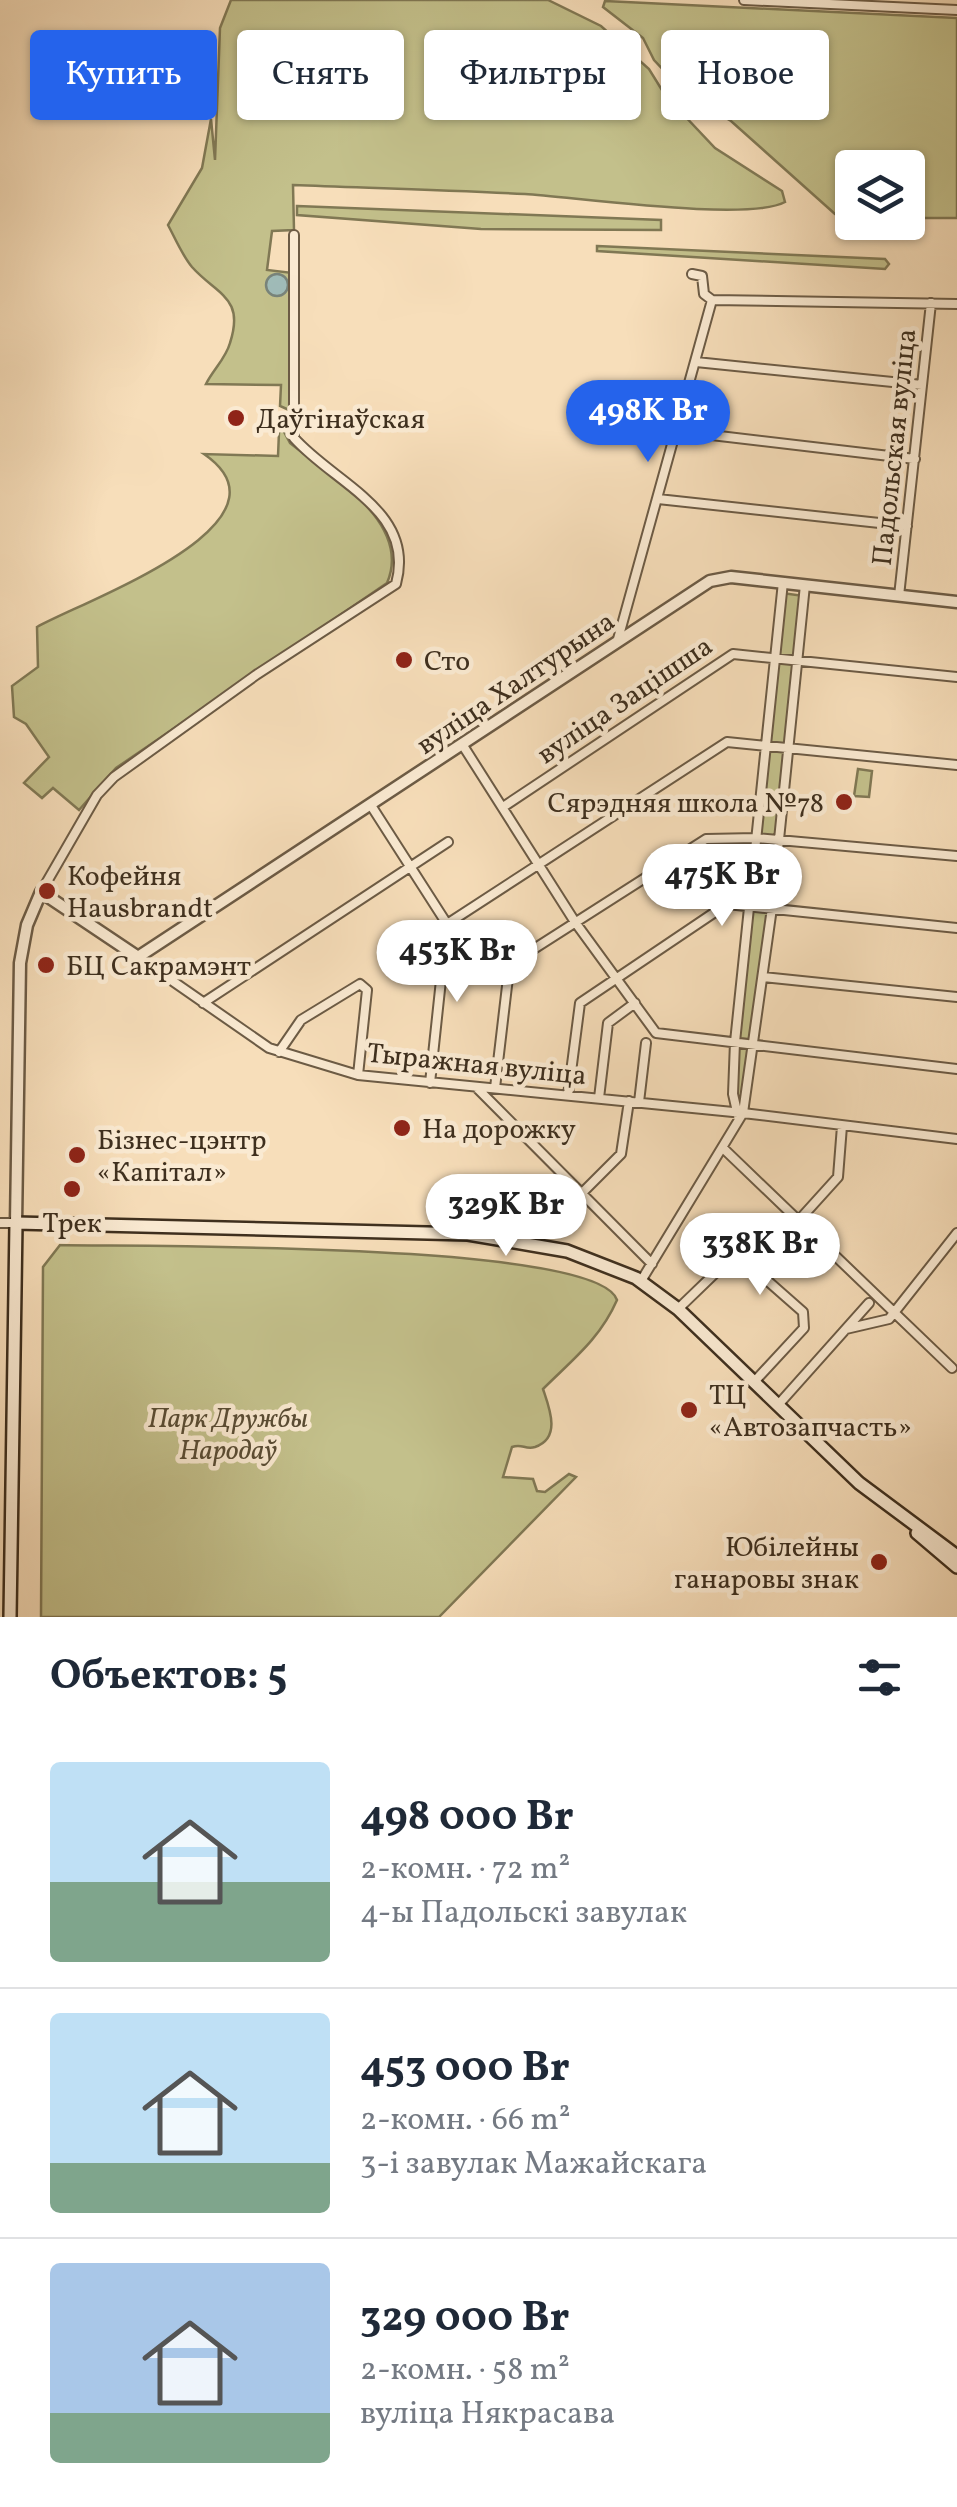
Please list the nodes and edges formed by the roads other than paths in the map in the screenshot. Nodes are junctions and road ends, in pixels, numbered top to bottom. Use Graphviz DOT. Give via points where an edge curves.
graph roads {
  1 [pos="744,0"];
  2 [pos="957,10"];
  3 [pos="294,235"];
  4 [pos="692,274"];
  5 [pos="712,300"];
  6 [pos="931,304"];
  7 [pos="957,304"];
  8 [pos="696,362"];
  9 [pos="922,384"];
  10 [pos="677,430"];
  11 [pos="915,459"];
  12 [pos="658,499"];
  13 [pos="907,526"];
  14 [pos="783,582"];
  15 [pos="805,585"];
  16 [pos="899,596"];
  17 [pos="957,602"];
  18 [pos="618,638"];
  19 [pos="775,656"];
  20 [pos="796,658"];
  21 [pos="957,677"];
  22 [pos="462,744"];
  23 [pos="764,745"];
  24 [pos="786,748"];
  25 [pos="957,765"];
  26 [pos="372,807"];
  27 [pos="503,807"];
  28 [pos="756,838"];
  29 [pos="779,839"];
  30 [pos="448,842"];
  31 [pos="957,856"];
  32 [pos="540,865"];
  33 [pos="408,866"];
  34 [pos="41,892"];
  35 [pos="750,906"];
  36 [pos="772,908"];
  37 [pos="575,922"];
  38 [pos="447,924"];
  39 [pos="957,928"];
  40 [pos="138,958"];
  41 [pos="616,977"];
  42 [pos="763,977"];
  43 [pos="957,997"];
  44 [pos="203,1003"];
  45 [pos="634,1003"];
  46 [pos="646,1042"];
  47 [pos="735,1042"];
  48 [pos="754,1044"];
  49 [pos="279,1052"];
  50 [pos="957,1069"];
  51 [pos="358,1075"];
  52 [pos="430,1083"];
  53 [pos="476,1087"];
  54 [pos="495,1088"];
  55 [pos="568,1096"];
  56 [pos="599,1098"];
  57 [pos="628,1101"];
  58 [pos="640,1102"];
  59 [pos="740,1115"];
  60 [pos="842,1126"];
  61 [pos="957,1140"];
  62 [pos="724,1150"];
  63 [pos="580,1195"];
  64 [pos="800,1220"];
  65 [pos="0,1223"];
  66 [pos="16,1224"];
  67 [pos="957,1233"];
  68 [pos="652,1264"];
  69 [pos="641,1281"];
  70 [pos="869,1302"];
  71 [pos="678,1309"];
  72 [pos="895,1312"];
  73 [pos="846,1329"];
  74 [pos="952,1368"];
  75 [pos="754,1382"];
  76 [pos="778,1405"];
  77 [pos="900,1516"];
  78 [pos="957,1556"];
  79 [pos="957,1567"];
  80 [pos="10,1617"];
  1 -- 2 [label="street"];
  3 -- 34 [label="street" via="294,438 392,528 400,550 396,584 114,777"];
  4 -- 5 [label="street" via="702,276 704,294"];
  5 -- 6 [label="street"];
  5 -- 8 [label="street"];
  6 -- 7 [label="street"];
  6 -- 9 [label="street, Падольская вуліца"];
  8 -- 9 [label="street"];
  8 -- 10 [label="street"];
  9 -- 11 [label="street, Падольская вуліца"];
  10 -- 11 [label="street"];
  10 -- 12 [label="street"];
  11 -- 13 [label="street, Падольская вуліца"];
  12 -- 13 [label="street"];
  12 -- 18 [label="street"];
  13 -- 16 [label="street, Падольская вуліца"];
  14 -- 15 [label="street, вуліца Халтурына"];
  14 -- 18 [label="street, вуліца Халтурына" via="710,581"];
  14 -- 19 [label="street"];
  15 -- 16 [label="street, вуліца Халтурына"];
  15 -- 20 [label="street"];
  16 -- 17 [label="street, вуліца Халтурына"];
  18 -- 22 [label="street, вуліца Халтурына"];
  19 -- 20 [label="street, вуліца Зацішша"];
  19 -- 23 [label="street"];
  19 -- 27 [label="street, вуліца Зацішша" via="730,655"];
  20 -- 21 [label="street, вуліца Зацішша"];
  20 -- 24 [label="street"];
  22 -- 26 [label="street, вуліца Халтурына"];
  22 -- 27 [label="street"];
  23 -- 24 [label="street"];
  23 -- 28 [label="street"];
  23 -- 32 [label="street" via="722,744"];
  24 -- 25 [label="street"];
  24 -- 29 [label="street"];
  26 -- 33 [label="street"];
  26 -- 40 [label="street, вуліца Халтурына"];
  27 -- 32 [label="street"];
  28 -- 29 [label="street"];
  28 -- 35 [label="street"];
  28 -- 37 [label="street" via="700,842"];
  29 -- 31 [label="street"];
  29 -- 36 [label="street"];
  30 -- 33 [label="street"];
  32 -- 37 [label="street"];
  32 -- 38 [label="street"];
  33 -- 38 [label="street"];
  33 -- 44 [label="street"];
  34 -- 40 [label="street, Тыражная вуліца"];
  34 -- 66 [label="street" via="20,963"];
  35 -- 36 [label="street"];
  35 -- 41 [label="street" via="724,905"];
  35 -- 47 [label="street"];
  36 -- 39 [label="street"];
  36 -- 42 [label="street"];
  37 -- 41 [label="street"];
  37 -- 54 [label="street" via="510,969"];
  38 -- 52 [label="street"];
  40 -- 44 [label="street, Тыражная вуліца"];
  41 -- 45 [label="street"];
  41 -- 55 [label="street" via="577,1010"];
  42 -- 43 [label="street"];
  42 -- 48 [label="street"];
  44 -- 49 [label="street, Тыражная вуліца"];
  45 -- 47 [label="street" via="660,1035"];
  45 -- 56 [label="street" via="608,1023"];
  46 -- 58 [label="street"];
  47 -- 48 [label="street"];
  47 -- 59 [label="street"];
  48 -- 50 [label="street"];
  48 -- 59 [label="street"];
  49 -- 51 [label="street, Тыражная вуліца"];
  49 -- 51 [label="street" via="302,1020 360,984 367,990"];
  51 -- 52 [label="street, Тыражная вуліца"];
  52 -- 53 [label="street, Тыражная вуліца"];
  53 -- 54 [label="street, Тыражная вуліца"];
  53 -- 63 [label="street"];
  54 -- 55 [label="street, Тыражная вуліца"];
  55 -- 56 [label="street, Тыражная вуліца"];
  56 -- 57 [label="street, Тыражная вуліца"];
  57 -- 58 [label="street, Тыражная вуліца"];
  57 -- 63 [label="street" via="621,1154"];
  58 -- 59 [label="street, Тыражная вуліца"];
  59 -- 60 [label="street, Тыражная вуліца"];
  59 -- 62 [label="street"];
  60 -- 61 [label="street, Тыражная вуліца"];
  60 -- 64 [label="street" via="838,1177"];
  62 -- 64 [label="street"];
  62 -- 68 [label="street"];
  63 -- 68 [label="street"];
  64 -- 72 [label="street"];
  65 -- 66 [label="street"];
  66 -- 69 [label="main road" via="494,1236 567,1251"];
  66 -- 80 [label="main road"];
  67 -- 72 [label="street"];
  68 -- 69 [label="street"];
  69 -- 71 [label="main road"];
  70 -- 73 [label="street"];
  71 -- 75 [label="main road"];
  71 -- 75 [label="street" via="736,1254 791,1300 806,1317 804,1328"];
  72 -- 73 [label="street"];
  72 -- 74 [label="street"];
  73 -- 76 [label="street"];
  75 -- 76 [label="main road"];
  76 -- 77 [label="main road"];
  77 -- 78 [label="main road"];
  77 -- 79 [label="main road"];
}
